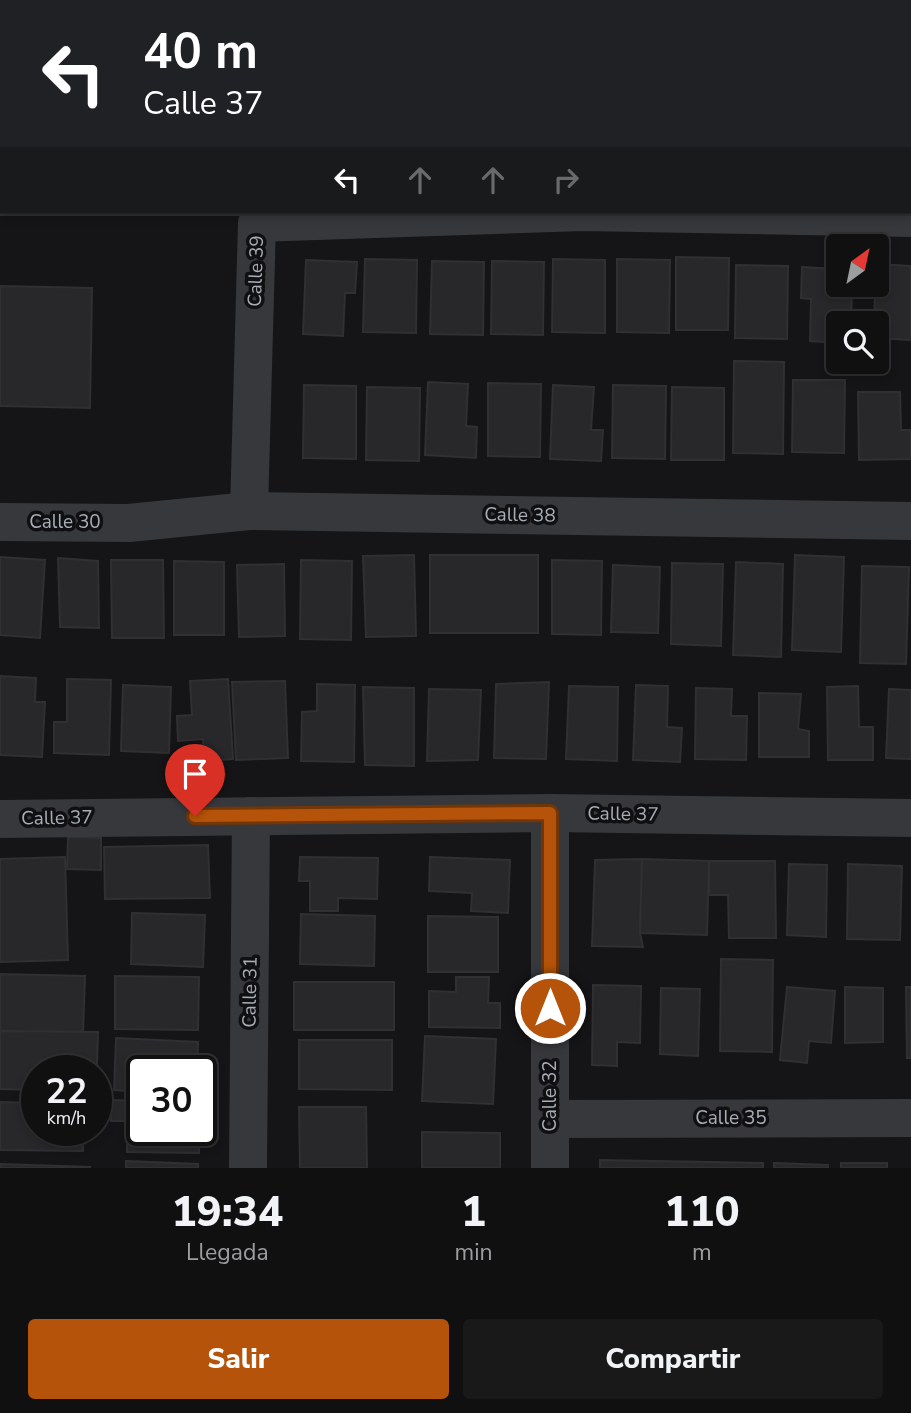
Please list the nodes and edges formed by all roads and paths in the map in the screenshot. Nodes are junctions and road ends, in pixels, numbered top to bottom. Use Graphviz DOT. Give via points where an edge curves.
graph roads {
  1 [pos="524,214"];
  2 [pos="692,214"];
  3 [pos="911,218"];
  4 [pos="249,511"];
  5 [pos="911,521"];
  6 [pos="0,522"];
  7 [pos="129,523"];
  8 [pos="550,813"];
  9 [pos="251,816"];
  10 [pos="911,818"];
  11 [pos="0,819"];
  12 [pos="911,1118"];
  13 [pos="550,1119"];
  14 [pos="248,1168"];
  15 [pos="550,1168"];
  1 -- 4 [label="street, Calle 39" via="257,223"];
  2 -- 3 [label="street, Calle 39"];
  4 -- 5 [label="street, Calle 38"];
  4 -- 7 [label="street, Calle 38"];
  6 -- 7 [label="street, Calle 30"];
  8 -- 9 [label="street, Calle 37"];
  8 -- 10 [label="street, Calle 37"];
  8 -- 13 [label="street, Calle 32"];
  9 -- 11 [label="street, Calle 37"];
  9 -- 14 [label="street, Calle 31"];
  12 -- 13 [label="street, Calle 35"];
  13 -- 15 [label="street, Calle 32"];
}
